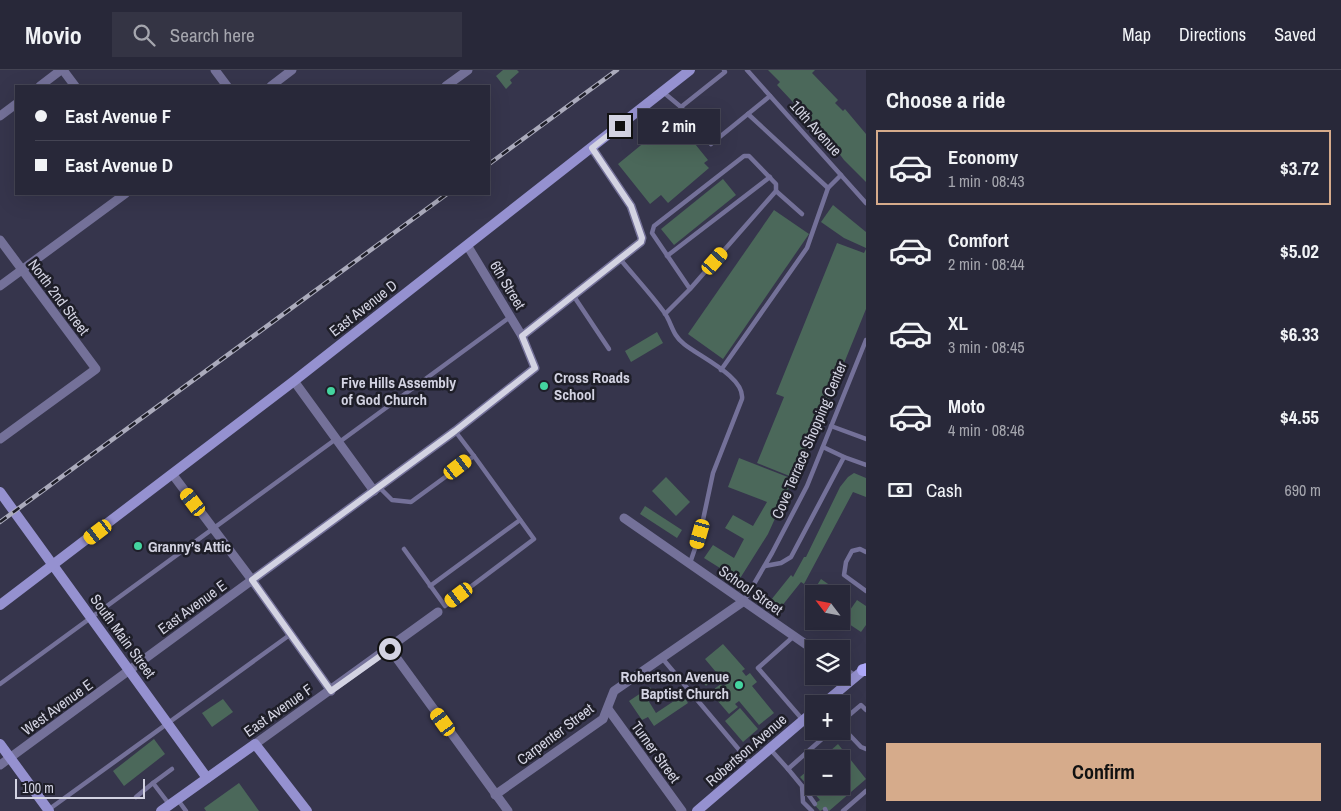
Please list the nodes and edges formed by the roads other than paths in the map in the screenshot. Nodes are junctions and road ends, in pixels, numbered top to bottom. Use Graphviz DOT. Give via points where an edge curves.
graph roads {
  1 [pos="62,70"];
  2 [pos="215,70"];
  3 [pos="292,70"];
  4 [pos="468,70"];
  5 [pos="690,70"];
  6 [pos="724,70"];
  7 [pos="747,70"];
  8 [pos="41,85"];
  9 [pos="74,85"];
  10 [pos="226,85"];
  11 [pos="272,85"];
  12 [pos="447,85"];
  13 [pos="663,92"];
  14 [pos="770,96"];
  15 [pos="15,105"];
  16 [pos="681,107"];
  17 [pos="748,114"];
  18 [pos="0,116"];
  19 [pos="592,148"];
  20 [pos="840,175"];
  21 [pos="770,177"];
  22 [pos="828,188"];
  23 [pos="776,191"];
  24 [pos="124,195"];
  25 [pos="866,203"];
  26 [pos="802,214"];
  27 [pos="0,240"];
  28 [pos="468,245"];
  29 [pos="667,256"];
  30 [pos="620,258"];
  31 [pos="22,270"];
  32 [pos="0,286"];
  33 [pos="690,289"];
  34 [pos="573,295"];
  35 [pos="665,314"];
  36 [pos="510,317"];
  37 [pos="522,336"];
  38 [pos="866,340"];
  39 [pos="609,349"];
  40 [pos="535,368"];
  41 [pos="721,370"];
  42 [pos="294,382"];
  43 [pos="832,426"];
  44 [pos="455,431"];
  45 [pos="0,439"];
  46 [pos="866,439"];
  47 [pos="337,441"];
  48 [pos="823,447"];
  49 [pos="474,456"];
  50 [pos="844,457"];
  51 [pos="866,466"];
  52 [pos="173,475"];
  53 [pos="376,489"];
  54 [pos="0,492"];
  55 [pos="624,518"];
  56 [pos="520,520"];
  57 [pos="213,528"];
  58 [pos="404,549"];
  59 [pos="866,552"];
  60 [pos="690,564"];
  61 [pos="53,566"];
  62 [pos="764,566"];
  63 [pos="252,580"];
  64 [pos="430,586"];
  65 [pos="866,591"];
  66 [pos="744,601"];
  67 [pos="0,605"];
  68 [pos="438,612"];
  69 [pos="91,618"];
  70 [pos="290,634"];
  71 [pos="794,636"];
  72 [pos="805,644"];
  73 [pos="390,649"];
  74 [pos="662,658"];
  75 [pos="130,671"];
  76 [pos="862,671"];
  77 [pos="0,684"];
  78 [pos="331,691"];
  79 [pos="834,695"];
  80 [pos="608,709"];
  81 [pos="866,710"];
  82 [pos="850,715"];
  83 [pos="803,720"];
  84 [pos="168,723"];
  85 [pos="850,734"];
  86 [pos="821,740"];
  87 [pos="0,744"];
  88 [pos="255,744"];
  89 [pos="770,749"];
  90 [pos="866,749"];
  91 [pos="10,757"];
  92 [pos="0,765"];
  93 [pos="751,765"];
  94 [pos="172,769"];
  95 [pos="788,769"];
  96 [pos="207,778"];
  97 [pos="153,784"];
  98 [pos="802,786"];
  99 [pos="866,791"];
  100 [pos="496,795"];
  101 [pos="136,797"];
  102 [pos="816,802"];
  103 [pos="169,805"];
  104 [pos="48,811"];
  105 [pos="186,811"];
  106 [pos="307,811"];
  107 [pos="508,811"];
  108 [pos="682,811"];
  109 [pos="697,811"];
  110 [pos="812,811"];
  111 [pos="843,811"];
  1 -- 8 [label="street"];
  1 -- 9 [label="street"];
  2 -- 10 [label="street"];
  3 -- 11 [label="street"];
  4 -- 12 [label="street"];
  5 -- 13 [label="main road, East Avenue D"];
  6 -- 16 [label="lane"];
  7 -- 14 [label="lane, 10th Avenue"];
  13 -- 16 [label="lane"];
  13 -- 19 [label="main road, East Avenue D"];
  14 -- 17 [label="lane"];
  14 -- 20 [label="lane, 10th Avenue"];
  15 -- 18 [label="street"];
  16 -- 17 [label="lane" via="711,144"];
  17 -- 22 [label="lane"];
  19 -- 28 [label="main road, East Avenue D"];
  19 -- 30 [label="street" via="631,206 642,238"];
  20 -- 22 [label="lane"];
  20 -- 25 [label="lane, 10th Avenue"];
  21 -- 23 [label="lane" via="776,184"];
  21 -- 29 [label="lane"];
  21 -- 29 [label="lane" via="750,156 744,156 654,226 652,233"];
  22 -- 41 [label="lane" via="807,248"];
  23 -- 26 [label="lane"];
  23 -- 33 [label="lane"];
  24 -- 31 [label="street"];
  27 -- 31 [label="street, North 2nd Street"];
  28 -- 36 [label="street, 6th Street"];
  28 -- 42 [label="main road, East Avenue D"];
  29 -- 33 [label="lane"];
  30 -- 34 [label="street"];
  30 -- 35 [label="lane"];
  31 -- 32 [label="street"];
  31 -- 45 [label="street, North 2nd Street" via="96,369"];
  33 -- 35 [label="lane"];
  34 -- 37 [label="street"];
  34 -- 39 [label="lane"];
  35 -- 41 [label="lane" via="673,334"];
  36 -- 37 [label="street, 6th Street"];
  36 -- 47 [label="lane"];
  37 -- 40 [label="street, 6th Street"];
  38 -- 43 [label="lane, Cove Terrace Shopping Center"];
  40 -- 44 [label="street, East Avenue E"];
  41 -- 60 [label="lane" via="739,384 743,391 742,399 713,473"];
  42 -- 47 [label="street"];
  42 -- 52 [label="main road, East Avenue D"];
  43 -- 46 [label="lane"];
  43 -- 48 [label="lane, Cove Terrace Shopping Center"];
  44 -- 49 [label="lane"];
  44 -- 53 [label="street, East Avenue E"];
  47 -- 53 [label="street"];
  47 -- 57 [label="lane"];
  48 -- 50 [label="lane"];
  48 -- 62 [label="lane, Cove Terrace Shopping Center" via="807,486"];
  49 -- 53 [label="lane" via="410,502 392,500"];
  49 -- 56 [label="lane"];
  50 -- 51 [label="lane"];
  50 -- 62 [label="lane" via="791,557 782,563"];
  52 -- 57 [label="street"];
  52 -- 61 [label="main road, East Avenue D"];
  53 -- 63 [label="street, East Avenue E"];
  54 -- 61 [label="main road, South Main Street"];
  55 -- 60 [label="street, School Street"];
  56 -- 64 [label="lane"];
  56 -- 64 [label="lane" via="534,538 444,606"];
  57 -- 63 [label="street"];
  57 -- 69 [label="lane"];
  58 -- 64 [label="lane"];
  59 -- 65 [label="lane" via="860,549 852,551 844,574"];
  60 -- 66 [label="street, School Street"];
  61 -- 67 [label="main road, East Avenue D"];
  61 -- 69 [label="main road, South Main Street"];
  62 -- 66 [label="lane, Cove Terrace Shopping Center"];
  63 -- 70 [label="street"];
  63 -- 75 [label="street, East Avenue E"];
  66 -- 71 [label="street, School Street"];
  66 -- 74 [label="street, Carpenter Street"];
  68 -- 73 [label="street, East Avenue F"];
  69 -- 75 [label="main road, South Main Street"];
  69 -- 77 [label="lane"];
  70 -- 78 [label="street"];
  70 -- 84 [label="lane"];
  71 -- 72 [label="street, School Street"];
  71 -- 83 [label="lane" via="758,668"];
  73 -- 78 [label="street, East Avenue F"];
  73 -- 100 [label="street"];
  74 -- 80 [label="street, Carpenter Street" via="614,691"];
  74 -- 93 [label="lane"];
  75 -- 84 [label="main road, South Main Street"];
  75 -- 91 [label="street, West Avenue E"];
  76 -- 79 [label="main road"];
  78 -- 88 [label="street, East Avenue F"];
  80 -- 100 [label="street, Carpenter Street" via="603,718"];
  80 -- 108 [label="street, Turner Street"];
  81 -- 82 [label="lane" via="861,705"];
  83 -- 89 [label="main road, Robertson Avenue"];
  84 -- 96 [label="main road, South Main Street"];
  84 -- 104 [label="lane"];
  85 -- 90 [label="lane"];
  86 -- 95 [label="lane"];
  87 -- 91 [label="main road"];
  88 -- 96 [label="main road, East Avenue F"];
  88 -- 106 [label="main road"];
  89 -- 93 [label="main road, Robertson Avenue"];
  89 -- 95 [label="lane"];
  91 -- 92 [label="street, West Avenue E"];
  91 -- 104 [label="main road"];
  93 -- 109 [label="main road, Robertson Avenue"];
  94 -- 97 [label="lane"];
  95 -- 98 [label="lane"];
  96 -- 103 [label="main road, East Avenue F"];
  97 -- 101 [label="lane"];
  97 -- 103 [label="lane"];
  98 -- 102 [label="lane"];
  98 -- 110 [label="lane" via="803,802"];
  99 -- 111 [label="lane"];
  100 -- 107 [label="street"];
  103 -- 105 [label="lane"];
}
